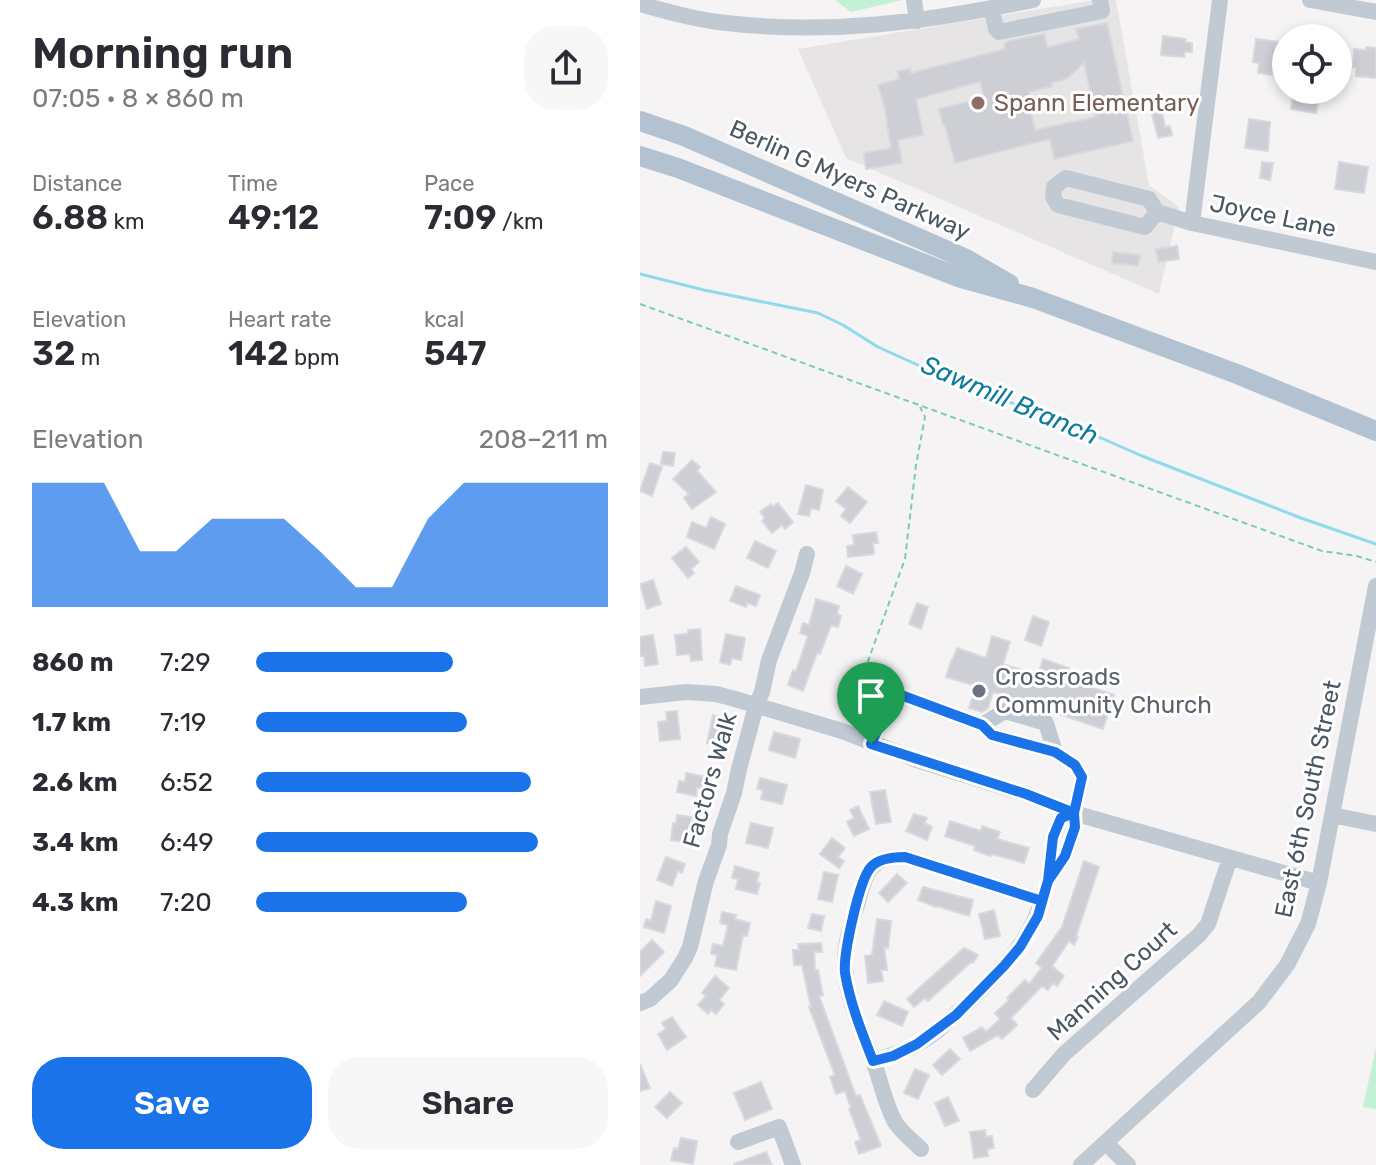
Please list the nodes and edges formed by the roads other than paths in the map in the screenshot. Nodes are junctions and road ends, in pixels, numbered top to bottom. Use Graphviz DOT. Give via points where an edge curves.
graph roads {
  1 [pos="914,0"];
  2 [pos="1033,0"];
  3 [pos="1100,0"];
  4 [pos="1220,0"];
  5 [pos="1310,0"];
  6 [pos="640,4"];
  7 [pos="663,5"];
  8 [pos="969,6"];
  9 [pos="992,9"];
  10 [pos="1376,12"];
  11 [pos="917,21"];
  12 [pos="640,121"];
  13 [pos="640,156"];
  14 [pos="1153,205"];
  15 [pos="1192,223"];
  16 [pos="1376,262"];
  17 [pos="1033,298"];
  18 [pos="1376,431"];
  19 [pos="807,554"];
  20 [pos="1376,586"];
  21 [pos="640,697"];
  22 [pos="756,706"];
  23 [pos="982,725"];
  24 [pos="871,744"];
  25 [pos="1055,752"];
  26 [pos="1074,813"];
  27 [pos="1332,815"];
  28 [pos="1376,824"];
  29 [pos="1230,858"];
  30 [pos="1319,883"];
  31 [pos="1042,901"];
  32 [pos="640,1003"];
  33 [pos="873,1061"];
  34 [pos="1033,1090"];
  35 [pos="1109,1141"];
  36 [pos="738,1142"];
  37 [pos="921,1149"];
  38 [pos="793,1165"];
  39 [pos="1081,1165"];
  40 [pos="1128,1165"];
  1 -- 11 [label="street"];
  2 -- 9 [label="street"];
  3 -- 9 [label="street" via="1102,11 999,32"];
  4 -- 15 [label="street, Joyce Lane"];
  5 -- 10 [label="street"];
  6 -- 7 [label="street"];
  7 -- 11 [label="street" via="715,22 780,28"];
  8 -- 9 [label="street"];
  8 -- 11 [label="street"];
  12 -- 17 [label="main road, Berlin G Myers Parkway" via="966,259"];
  13 -- 17 [label="main road, Berlin G Myers Parkway" via="958,277"];
  14 -- 14 [label="street" via="1145,227 1058,205 1054,187 1066,178"];
  14 -- 15 [label="street"];
  15 -- 16 [label="street, Joyce Lane"];
  17 -- 18 [label="main road, Berlin G Myers Parkway"];
  19 -- 22 [label="street, Factors Walk"];
  20 -- 27 [label="street, East 6th South Street"];
  21 -- 22 [label="street" via="716,694"];
  22 -- 24 [label="street"];
  22 -- 32 [label="street, Factors Walk" via="690,947 671,980"];
  23 -- 24 [label="street" via="901,695 892,699"];
  23 -- 25 [label="street" via="992,735"];
  23 -- 25 [label="street" via="1005,711 1046,723"];
  24 -- 26 [label="street"];
  25 -- 26 [label="street" via="1075,765 1082,777"];
  26 -- 29 [label="street"];
  26 -- 31 [label="street" via="1061,818 1053,837"];
  27 -- 28 [label="street"];
  27 -- 30 [label="street, East 6th South Street"];
  29 -- 30 [label="street"];
  29 -- 34 [label="street, Manning Court" via="1208,924 1199,935 1064,1054"];
  30 -- 35 [label="street, East 6th South Street" via="1308,924 1287,965 1259,1002"];
  31 -- 33 [label="street" via="1020,947 956,1015 917,1044"];
  31 -- 33 [label="street" via="905,857 872,865 858,899 845,972"];
  33 -- 37 [label="street" via="897,1124"];
  35 -- 39 [label="street, East 6th South Street"];
  35 -- 40 [label="street"];
  36 -- 38 [label="street" via="779,1127"];
}
